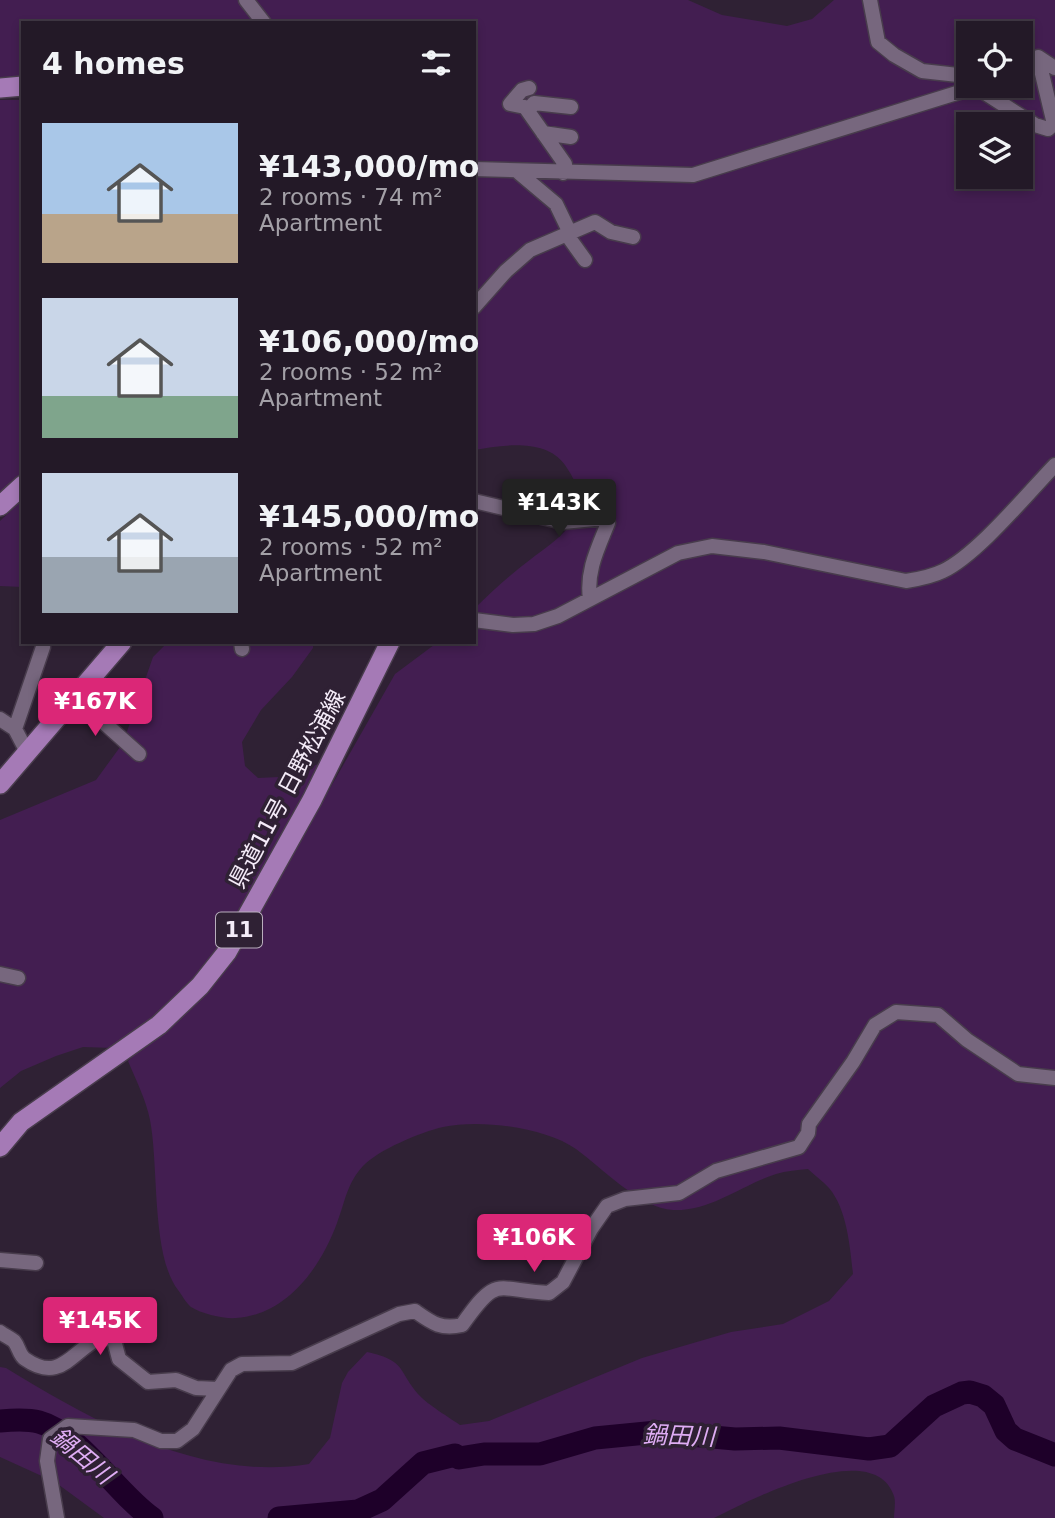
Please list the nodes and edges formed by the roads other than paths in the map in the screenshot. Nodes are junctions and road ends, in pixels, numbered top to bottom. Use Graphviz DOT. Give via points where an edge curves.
graph roads {
  1 [pos="246,0"];
  2 [pos="870,0"];
  3 [pos="262,21"];
  4 [pos="1055,68"];
  5 [pos="956,75"];
  6 [pos="21,86"];
  7 [pos="0,88"];
  8 [pos="529,88"];
  9 [pos="956,90"];
  10 [pos="993,98"];
  11 [pos="571,107"];
  12 [pos="528,111"];
  13 [pos="543,133"];
  14 [pos="571,137"];
  15 [pos="476,169"];
  16 [pos="518,172"];
  17 [pos="563,173"];
  18 [pos="569,234"];
  19 [pos="633,237"];
  20 [pos="585,260"];
  21 [pos="476,305"];
  22 [pos="1055,465"];
  23 [pos="21,487"];
  24 [pos="476,501"];
  25 [pos="0,506"];
  26 [pos="590,599"];
  27 [pos="476,620"];
  28 [pos="120,644"];
  29 [pos="389,644"];
  30 [pos="43,647"];
  31 [pos="74,696"];
  32 [pos="0,719"];
  33 [pos="15,729"];
  34 [pos="27,752"];
  35 [pos="139,754"];
  36 [pos="0,784"];
  37 [pos="0,974"];
  38 [pos="18,978"];
  39 [pos="1055,1078"];
  40 [pos="0,1147"];
  41 [pos="0,1260"];
  42 [pos="36,1263"];
  43 [pos="0,1332"];
  44 [pos="218,1389"];
  45 [pos="57,1518"];
  1 -- 3 [label="street"];
  2 -- 5 [label="street" via="878,42 922,71"];
  4 -- 10 [label="street" via="1038,57 1054,124 1048,129"];
  6 -- 7 [label="main road"];
  8 -- 12 [label="street" via="510,104"];
  9 -- 17 [label="street" via="692,175"];
  11 -- 12 [label="street" via="534,103"];
  12 -- 13 [label="street"];
  13 -- 14 [label="street"];
  13 -- 17 [label="street" via="565,164"];
  15 -- 16 [label="street"];
  16 -- 17 [label="street"];
  16 -- 18 [label="street" via="556,204"];
  18 -- 19 [label="street" via="594,222"];
  18 -- 20 [label="street"];
  18 -- 21 [label="street" via="530,250"];
  22 -- 26 [label="street" via="968,554 926,578 906,581 712,546 678,553"];
  23 -- 25 [label="main road"];
  24 -- 26 [label="street" via="563,522 604,518 608,523 592,565"];
  26 -- 27 [label="street" via="534,624"];
  28 -- 31 [label="main road"];
  29 -- 40 [label="main road, 県道11号 日野松浦線 / 11" via="312,800 227,952 159,1025 21,1122"];
  30 -- 33 [label="street"];
  31 -- 34 [label="main road"];
  31 -- 35 [label="street"];
  32 -- 33 [label="street"];
  33 -- 34 [label="street"];
  34 -- 36 [label="main road"];
  37 -- 38 [label="street"];
  39 -- 44 [label="street" via="1018,1074 938,1015 896,1012 875,1025 809,1124 799,1147 716,1171 678,1193 625,1199 607,1206 563,1282 549,1293 500,1287 487,1292 462,1325 449,1328 436,1326 415,1311 399,1314 292,1363 242,1364 231,1370"];
  41 -- 42 [label="street"];
  43 -- 44 [label="street" via="15,1342 22,1358 45,1370 59,1368 101,1336 114,1340 120,1359 148,1381 176,1380 196,1388"];
  44 -- 45 [label="street" via="192,1429 177,1441 160,1441 134,1430 68,1426 50,1439 47,1461"];
}
